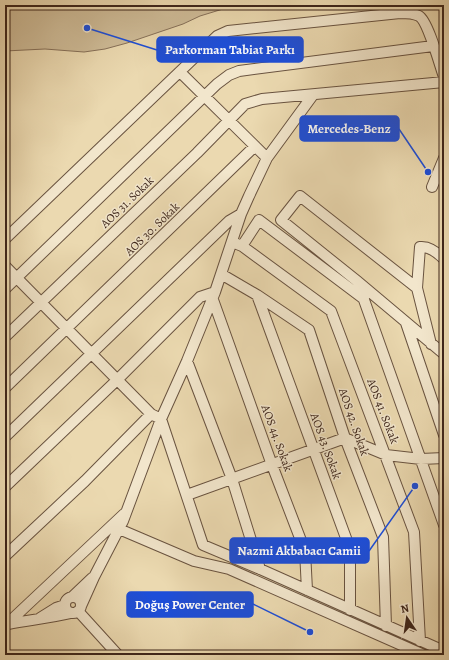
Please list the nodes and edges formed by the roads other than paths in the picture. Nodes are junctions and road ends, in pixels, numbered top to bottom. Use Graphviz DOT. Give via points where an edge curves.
graph roads {
  1 [pos="433,46"];
  2 [pos="180,72"];
  3 [pos="444,77"];
  4 [pos="444,82"];
  5 [pos="313,95"];
  6 [pos="204,96"];
  7 [pos="230,121"];
  8 [pos="255,146"];
  9 [pos="267,158"];
  10 [pos="444,158"];
  11 [pos="432,187"];
  12 [pos="241,214"];
  13 [pos="5,239"];
  14 [pos="232,242"];
  15 [pos="242,246"];
  16 [pos="444,259"];
  17 [pos="5,266"];
  18 [pos="221,274"];
  19 [pos="16,278"];
  20 [pos="357,281"];
  21 [pos="417,288"];
  22 [pos="5,289"];
  23 [pos="213,294"];
  24 [pos="257,295"];
  25 [pos="364,299"];
  26 [pos="41,302"];
  27 [pos="406,322"];
  28 [pos="67,330"];
  29 [pos="5,337"];
  30 [pos="431,344"];
  31 [pos="444,354"];
  32 [pos="92,355"];
  33 [pos="187,361"];
  34 [pos="117,380"];
  35 [pos="5,388"];
  36 [pos="151,414"];
  37 [pos="161,419"];
  38 [pos="444,435"];
  39 [pos="5,438"];
  40 [pos="345,438"];
  41 [pos="314,450"];
  42 [pos="386,455"];
  43 [pos="444,458"];
  44 [pos="422,459"];
  45 [pos="272,465"];
  46 [pos="232,479"];
  47 [pos="5,487"];
  48 [pos="187,495"];
  49 [pos="127,511"];
  50 [pos="444,525"];
  51 [pos="119,529"];
  52 [pos="5,556"];
  53 [pos="260,569"];
  54 [pos="307,590"];
  55 [pos="73,606"];
  56 [pos="350,610"];
  57 [pos="6,624"];
  58 [pos="386,626"];
  59 [pos="420,641"];
  60 [pos="444,651"];
  61 [pos="118,655"];
  62 [pos="424,655"];
  1 -- 2 [label="street" via="427,27 420,17 400,13 228,31 217,36"];
  1 -- 3 [label="street"];
  1 -- 6 [label="street" via="239,71 229,75"];
  2 -- 6 [label="street"];
  2 -- 13 [label="street"];
  4 -- 5 [label="street, AOS 31. Sokak"];
  5 -- 7 [label="street, AOS 31. Sokak" via="252,101 245,104"];
  5 -- 9 [label="street"];
  6 -- 7 [label="street"];
  6 -- 19 [label="street"];
  7 -- 8 [label="street"];
  7 -- 26 [label="street, AOS 31. Sokak"];
  8 -- 9 [label="street"];
  8 -- 28 [label="street, AOS 30. Sokak"];
  9 -- 12 [label="street"];
  10 -- 11 [label="street"];
  12 -- 14 [label="street"];
  12 -- 32 [label="street" via="229,221"];
  14 -- 15 [label="street, AOS 41. Sokak"];
  14 -- 18 [label="street"];
  15 -- 25 [label="street" via="259,220"];
  15 -- 42 [label="street, AOS 41. Sokak" via="331,311"];
  16 -- 21 [label="street" via="425,246 420,247"];
  17 -- 19 [label="street"];
  18 -- 23 [label="street"];
  18 -- 24 [label="street, AOS 42. Sokak"];
  19 -- 22 [label="street"];
  19 -- 26 [label="street"];
  20 -- 21 [label="street" via="281,220 300,196"];
  20 -- 25 [label="street"];
  20 -- 27 [label="street"];
  21 -- 30 [label="street"];
  23 -- 33 [label="street"];
  23 -- 34 [label="street" via="200,298"];
  23 -- 45 [label="street, AOS 44. Sokak"];
  24 -- 40 [label="street, AOS 42. Sokak" via="309,330"];
  24 -- 41 [label="street, AOS 43. Sokak"];
  25 -- 44 [label="street"];
  26 -- 28 [label="street"];
  26 -- 29 [label="street, AOS 31. Sokak"];
  27 -- 30 [label="street"];
  27 -- 38 [label="street"];
  28 -- 32 [label="street"];
  28 -- 35 [label="street, AOS 30. Sokak"];
  30 -- 31 [label="street"];
  32 -- 34 [label="street"];
  32 -- 39 [label="street"];
  33 -- 37 [label="street"];
  33 -- 46 [label="street"];
  34 -- 36 [label="street"];
  34 -- 47 [label="street"];
  36 -- 37 [label="street"];
  36 -- 52 [label="street" via="85,481"];
  37 -- 48 [label="street"];
  37 -- 49 [label="street"];
  40 -- 41 [label="street"];
  40 -- 42 [label="street"];
  40 -- 58 [label="street, AOS 42. Sokak" via="383,537"];
  41 -- 45 [label="street"];
  41 -- 56 [label="street, AOS 43. Sokak" via="350,549"];
  42 -- 44 [label="street"];
  42 -- 59 [label="street, AOS 41. Sokak" via="414,532"];
  43 -- 44 [label="street"];
  44 -- 50 [label="street"];
  45 -- 46 [label="street"];
  45 -- 54 [label="street, AOS 44. Sokak" via="305,550"];
  46 -- 48 [label="street"];
  46 -- 53 [label="street"];
  48 -- 53 [label="street" via="204,545"];
  49 -- 51 [label="street"];
  49 -- 57 [label="street"];
  51 -- 55 [label="street" via="94,577 89,580"];
  51 -- 62 [label="street" via="194,561 229,569"];
  53 -- 54 [label="street"];
  54 -- 56 [label="street"];
  55 -- 57 [label="street" via="48,618"];
  55 -- 61 [label="street"];
  56 -- 58 [label="street"];
  58 -- 59 [label="street"];
  59 -- 60 [label="street"];
}
